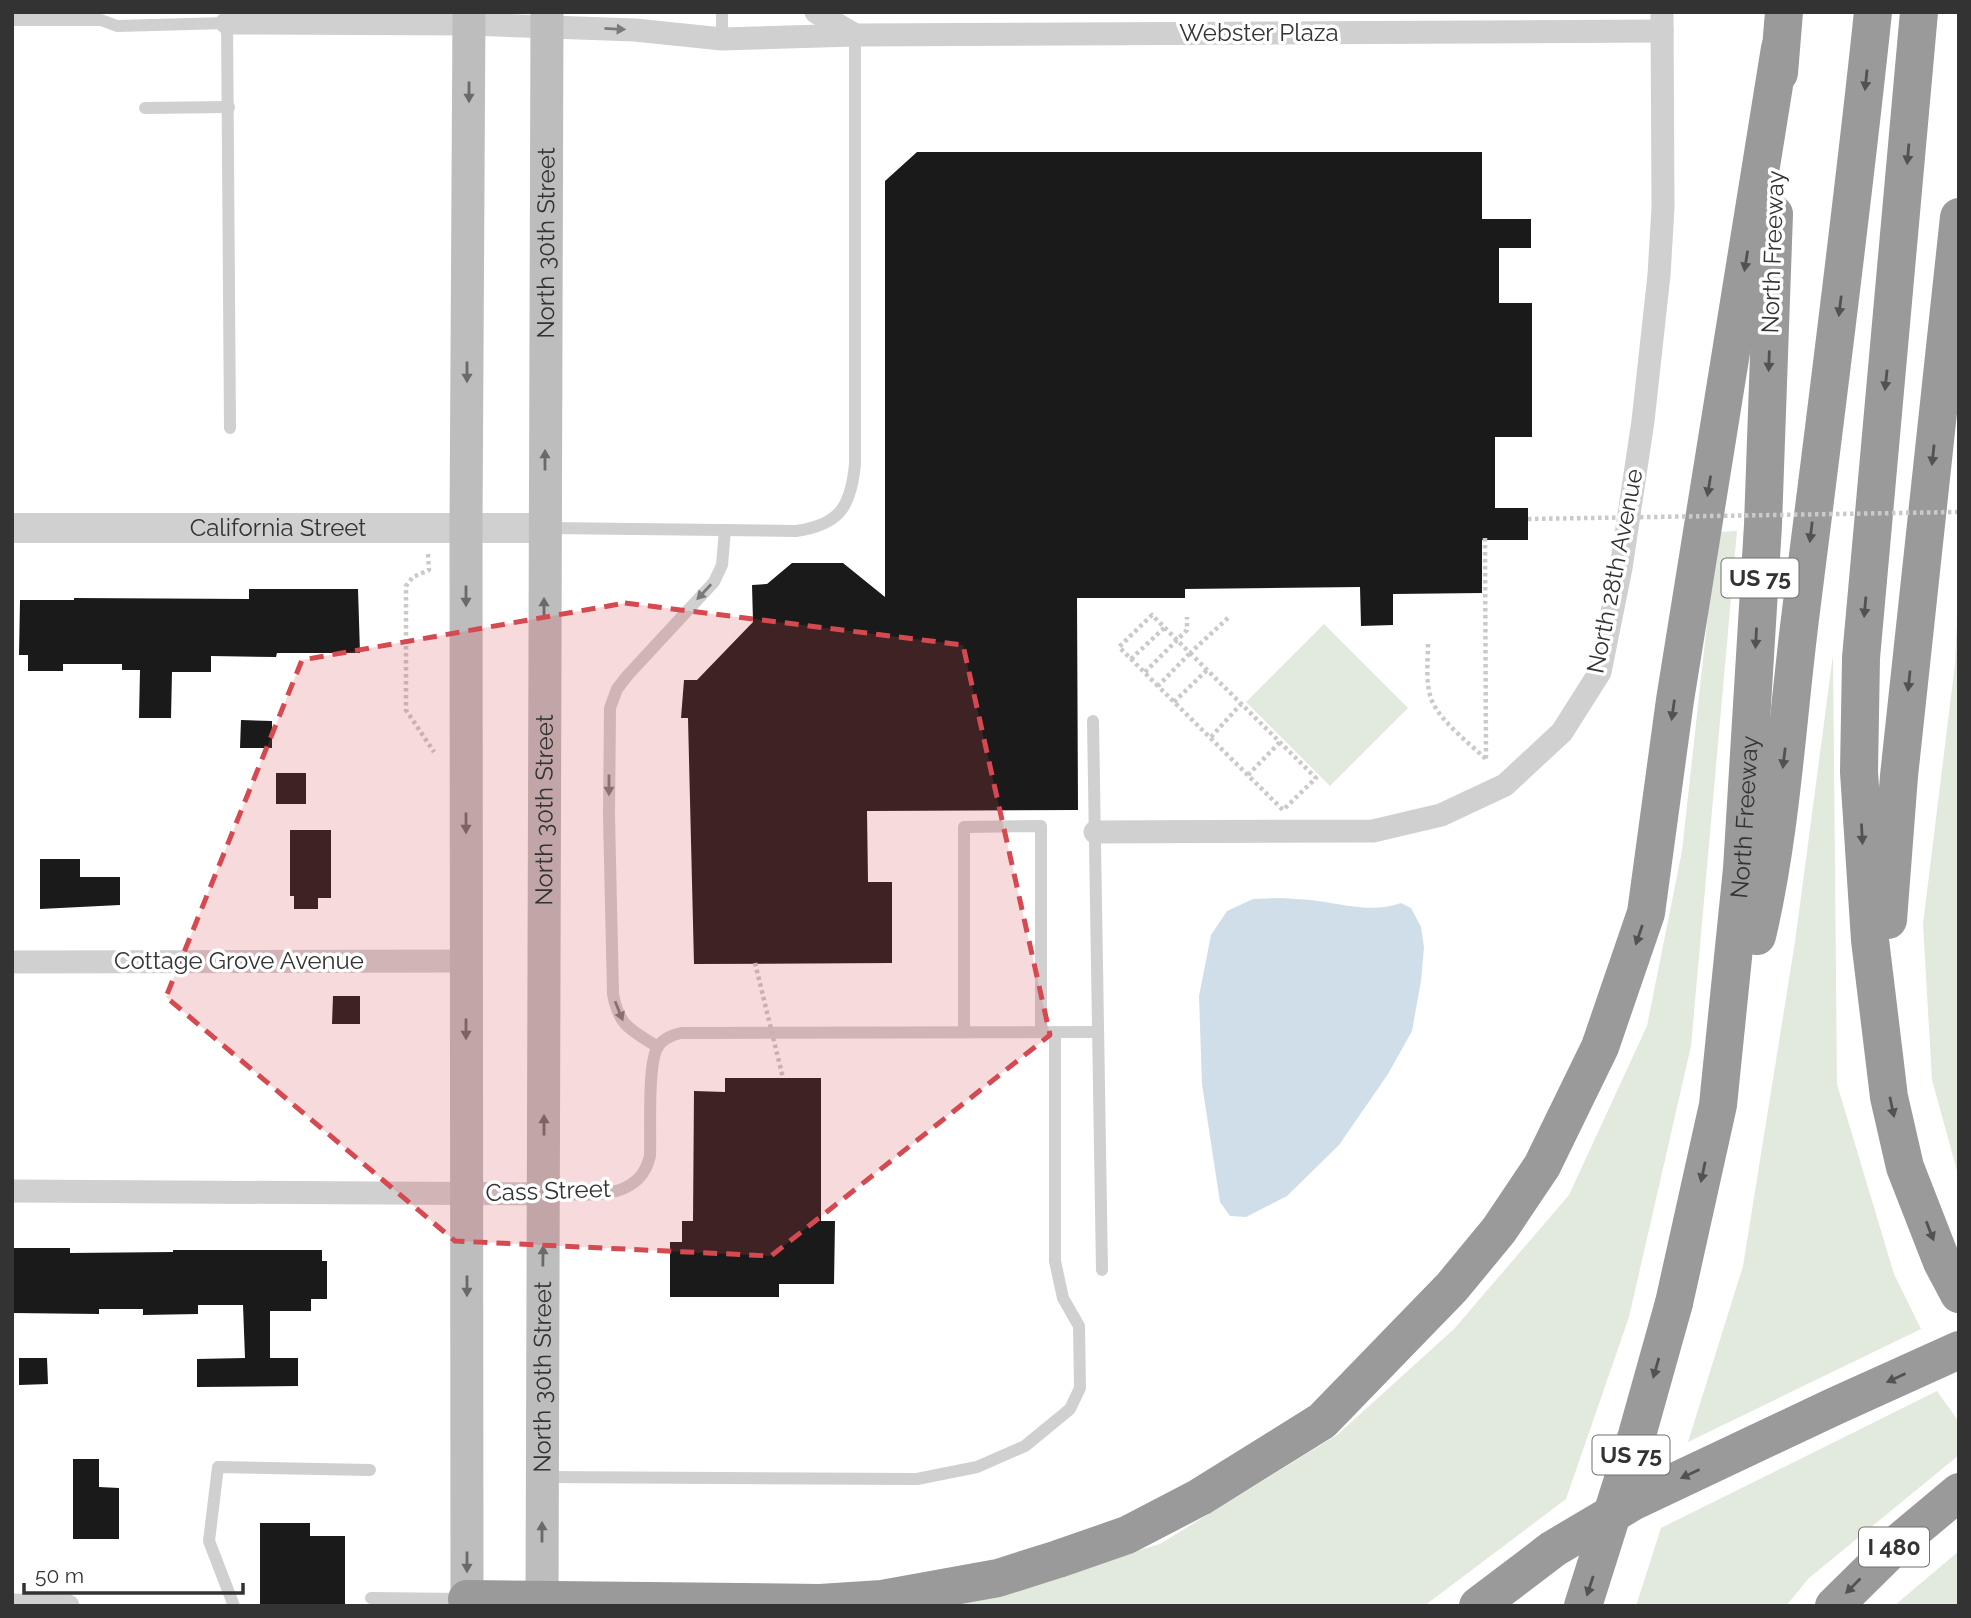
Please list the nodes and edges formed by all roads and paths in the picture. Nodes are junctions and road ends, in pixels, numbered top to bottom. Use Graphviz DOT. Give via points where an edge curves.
graph roads {
  1 [pos="722,12"];
  2 [pos="816,12"];
  3 [pos="1873,12"];
  4 [pos="1919,12"];
  5 [pos="105,16"];
  6 [pos="227,18"];
  7 [pos="469,18"];
  8 [pos="547,19"];
  9 [pos="12,20"];
  10 [pos="1662,22"];
  11 [pos="1782,30"];
  12 [pos="855,35"];
  13 [pos="722,39"];
  14 [pos="229,107"];
  15 [pos="145,108"];
  16 [pos="1959,217"];
  17 [pos="230,428"];
  18 [pos="1959,512"];
  19 [pos="1528,519"];
  20 [pos="466,527"];
  21 [pos="12,528"];
  22 [pos="544,528"];
  23 [pos="725,530"];
  24 [pos="1485,538"];
  25 [pos="1187,617"];
  26 [pos="1228,618"];
  27 [pos="1164,628"];
  28 [pos="1177,640"];
  29 [pos="1428,644"];
  30 [pos="1190,653"];
  31 [pos="1131,659"];
  32 [pos="1207,670"];
  33 [pos="1145,672"];
  34 [pos="1158,686"];
  35 [pos="1174,702"];
  36 [pos="1241,704"];
  37 [pos="1093,721"];
  38 [pos="1210,737"];
  39 [pos="1280,742"];
  40 [pos="1486,759"];
  41 [pos="1248,775"];
  42 [pos="1505,785"];
  43 [pos="1095,832"];
  44 [pos="12,961"];
  45 [pos="466,961"];
  46 [pos="755,963"];
  47 [pos="964,1032"];
  48 [pos="1048,1032"];
  49 [pos="1098,1032"];
  50 [pos="1884,1045"];
  51 [pos="658,1047"];
  52 [pos="783,1078"];
  53 [pos="1718,1105"];
  54 [pos="12,1191"];
  55 [pos="467,1193"];
  56 [pos="544,1194"];
  57 [pos="1102,1270"];
  58 [pos="1959,1294"];
  59 [pos="1959,1350"];
  60 [pos="370,1470"];
  61 [pos="542,1477"];
  62 [pos="1959,1492"];
  63 [pos="371,1598"];
  64 [pos="467,1603"];
  65 [pos="542,1603"];
  66 [pos="12,1605"];
  67 [pos="68,1606"];
  68 [pos="234,1606"];
  69 [pos="1478,1606"];
  70 [pos="1583,1606"];
  71 [pos="1834,1606"];
  1 -- 13 [label="lane"];
  2 -- 12 [label="street"];
  3 -- 53 [label="highway, one-way" via="1765,904"];
  4 -- 50 [label="highway, one-way" via="1861,658 1859,772 1864,877"];
  5 -- 6 [label="lane" via="117,26"];
  5 -- 9 [label="lane"];
  6 -- 7 [label="street, Webster Plaza"];
  6 -- 14 [label="lane"];
  7 -- 8 [label="street, Webster Plaza"];
  7 -- 20 [label="main road, one-way"];
  8 -- 13 [label="street, Webster Plaza, one-way"];
  22 -- 8 [label="main road, North 30th Street, one-way"];
  10 -- 12 [label="street, Webster Plaza"];
  10 -- 42 [label="street, North 28th Avenue" via="1663,180 1657,300 1621,568 1600,672 1562,732"];
  11 -- 53 [label="highway, North Freeway / US 75, one-way" via="1763,525 1742,869"];
  11 -- 65 [label="highway, one-way" via="1675,700 1646,913 1600,1047 1542,1167 1499,1230 1452,1287 1322,1421 1200,1497 1127,1535 998,1578 882,1599"];
  12 -- 13 [label="street, Webster Plaza"];
  12 -- 23 [label="lane" via="855,464 850,497 837,515 811,529"];
  14 -- 15 [label="lane"];
  14 -- 17 [label="lane"];
  16 -- 50 [label="highway, one-way" via="1897,803"];
  18 -- 19 [label="path, bridge"];
  20 -- 21 [label="street, California Street"];
  20 -- 22 [label="street, California Street"];
  20 -- 45 [label="main road, one-way"];
  22 -- 23 [label="lane"];
  56 -- 22 [label="main road, North 30th Street, one-way"];
  23 -- 51 [label="lane, one-way" via="722,565 714,582 627,676 610,708 613,994 625,1025"];
  24 -- 40 [label="path"];
  25 -- 28 [label="path" via="1187,630"];
  26 -- 30 [label="path"];
  27 -- 28 [label="path"];
  27 -- 31 [label="path"];
  27 -- 31 [label="path" via="1152,615 1119,647"];
  28 -- 30 [label="path"];
  28 -- 33 [label="path"];
  29 -- 40 [label="path" via="1432,702"];
  30 -- 32 [label="path"];
  30 -- 34 [label="path"];
  31 -- 33 [label="path"];
  32 -- 35 [label="path"];
  32 -- 36 [label="path"];
  33 -- 34 [label="path"];
  34 -- 35 [label="path"];
  35 -- 38 [label="path"];
  36 -- 38 [label="path"];
  36 -- 39 [label="path"];
  37 -- 43 [label="lane"];
  38 -- 41 [label="path"];
  39 -- 41 [label="path"];
  39 -- 41 [label="path" via="1316,778 1283,810"];
  40 -- 42 [label="path"];
  42 -- 43 [label="street, North 28th Avenue" via="1441,815 1373,831"];
  43 -- 49 [label="lane"];
  44 -- 45 [label="street, Cottage Grove Avenue"];
  45 -- 55 [label="main road, one-way"];
  46 -- 52 [label="path, bridge"];
  47 -- 48 [label="lane"];
  47 -- 48 [label="lane" via="964,827 1028,826 1041,826"];
  47 -- 51 [label="lane" via="681,1032 667,1036"];
  48 -- 49 [label="lane"];
  48 -- 61 [label="lane" via="1055,1261 1063,1298 1079,1326 1080,1388 1070,1409 1025,1446 977,1467 917,1479"];
  49 -- 57 [label="lane"];
  50 -- 58 [label="highway, one-way" via="1889,1097 1905,1167"];
  51 -- 56 [label="lane, Cass Street" via="653,1063 647,1170 632,1186 618,1191"];
  53 -- 70 [label="highway, North Freeway / US 75, one-way, bridge" via="1674,1303"];
  54 -- 55 [label="street, Cass Street"];
  55 -- 56 [label="street, Cass Street"];
  55 -- 64 [label="main road, one-way"];
  61 -- 56 [label="main road, North 30th Street, one-way"];
  59 -- 69 [label="highway, one-way" via="1634,1501 1553,1549"];
  60 -- 68 [label="lane" via="218,1467 209,1541"];
  65 -- 61 [label="main road, North 30th Street, one-way"];
  62 -- 71 [label="highway, I 480, one-way"];
  63 -- 64 [label="lane"];
  64 -- 65 [label="highway"];
  66 -- 67 [label="street"];
}
